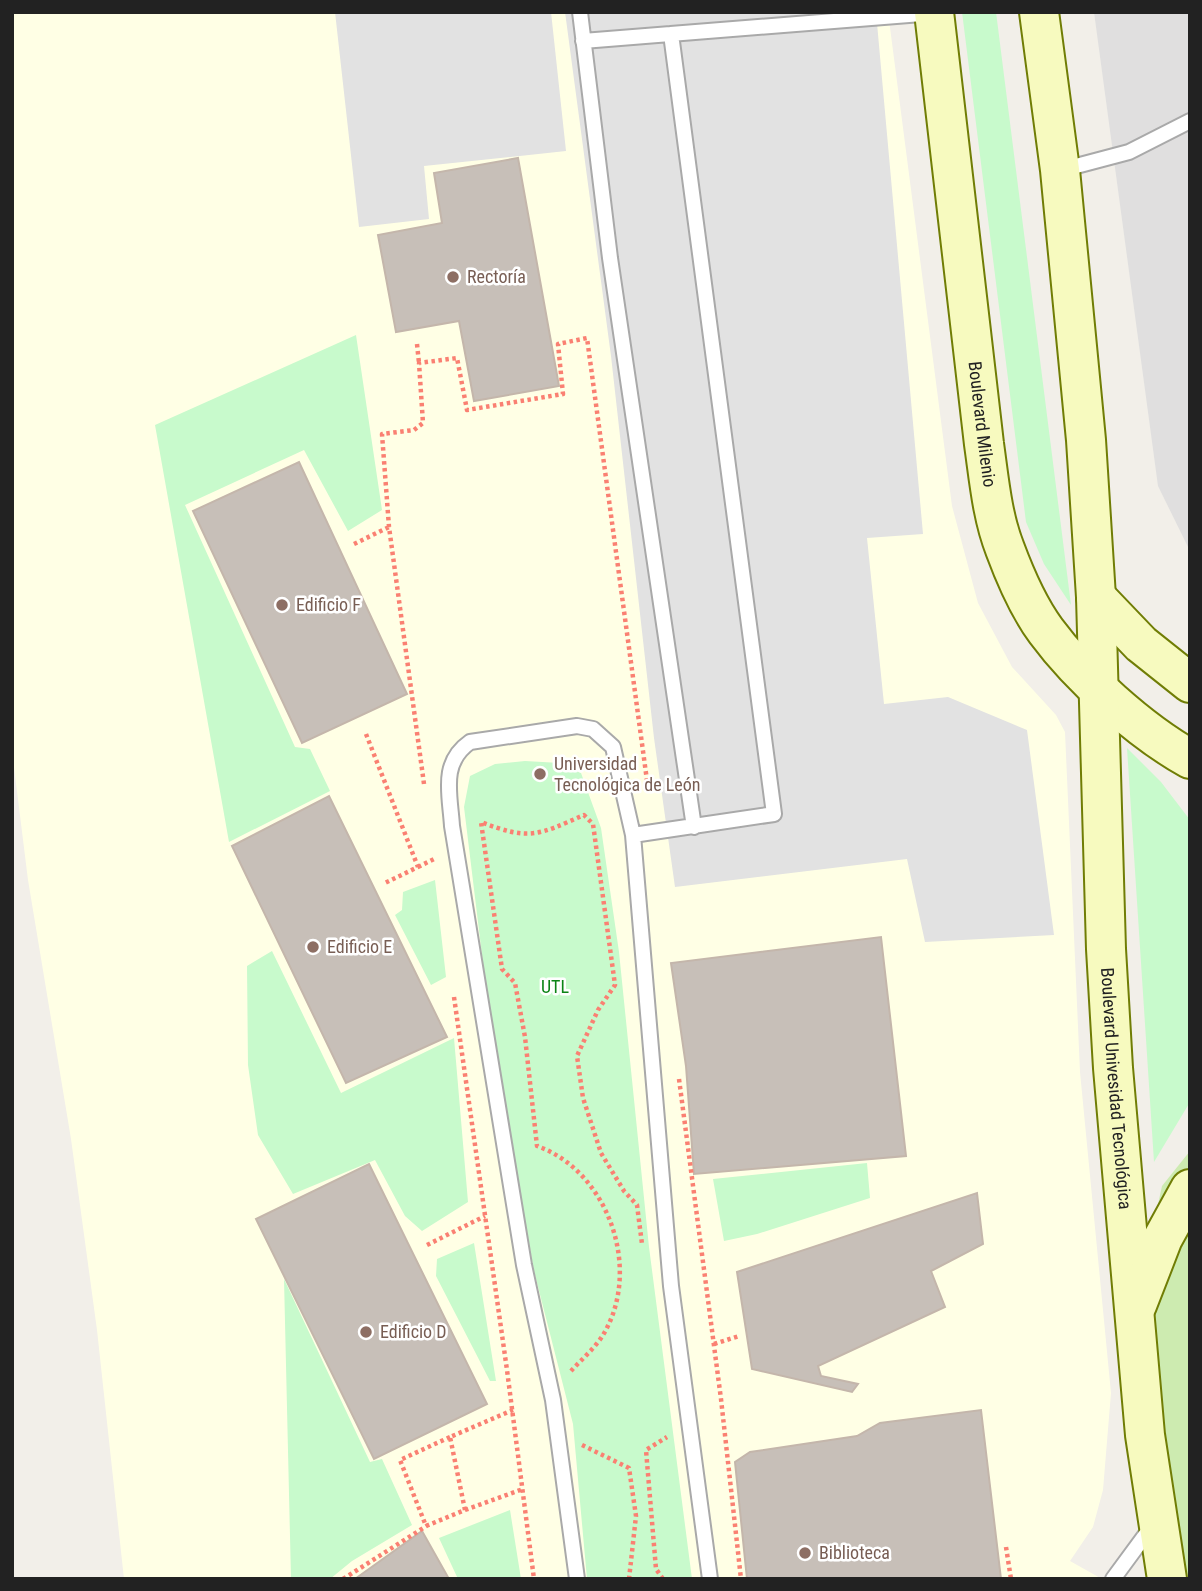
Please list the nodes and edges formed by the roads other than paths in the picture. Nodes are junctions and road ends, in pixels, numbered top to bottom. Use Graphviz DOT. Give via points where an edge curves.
graph roads {
  1 [pos="580,12"];
  2 [pos="1039,12"];
  3 [pos="934,13"];
  4 [pos="764,20"];
  5 [pos="671,34"];
  6 [pos="583,41"];
  7 [pos="1190,121"];
  8 [pos="1060,170"];
  9 [pos="1096,597"];
  10 [pos="1190,683"];
  11 [pos="1099,689"];
  12 [pos="1190,760"];
  13 [pos="694,827"];
  14 [pos="633,835"];
  15 [pos="1190,1189"];
  16 [pos="1134,1314"];
  17 [pos="1158,1518"];
  18 [pos="577,1579"];
  19 [pos="710,1579"];
  20 [pos="1113,1579"];
  21 [pos="1167,1579"];
  1 -- 6 [label="lane"];
  2 -- 8 [label="street"];
  3 -- 4 [label="lane"];
  3 -- 11 [label="street, Boulevard Milenio" via="993,505 1004,548 1045,631"];
  4 -- 5 [label="lane"];
  5 -- 6 [label="lane"];
  5 -- 13 [label="lane" via="774,814"];
  6 -- 13 [label="lane" via="610,258"];
  7 -- 8 [label="lane" via="1129,152"];
  8 -- 9 [label="street"];
  9 -- 10 [label="street" via="1141,644"];
  9 -- 11 [label="street, Boulevard Univesidad Tecnológica"];
  11 -- 12 [label="street, Boulevard Milenio"];
  11 -- 16 [label="street, Boulevard Univesidad Tecnológica" via="1106,949"];
  13 -- 14 [label="lane"];
  14 -- 18 [label="lane" via="618,760 608,741 593,729 577,726 482,739 460,749 449,769 452,826 524,1265 553,1400"];
  14 -- 19 [label="lane" via="671,1286"];
  15 -- 16 [label="street" via="1163,1238"];
  16 -- 17 [label="street, Boulevard Univesidad Tecnológica"];
  17 -- 20 [label="lane"];
  17 -- 21 [label="street, Boulevard Univesidad Tecnológica"];
}
